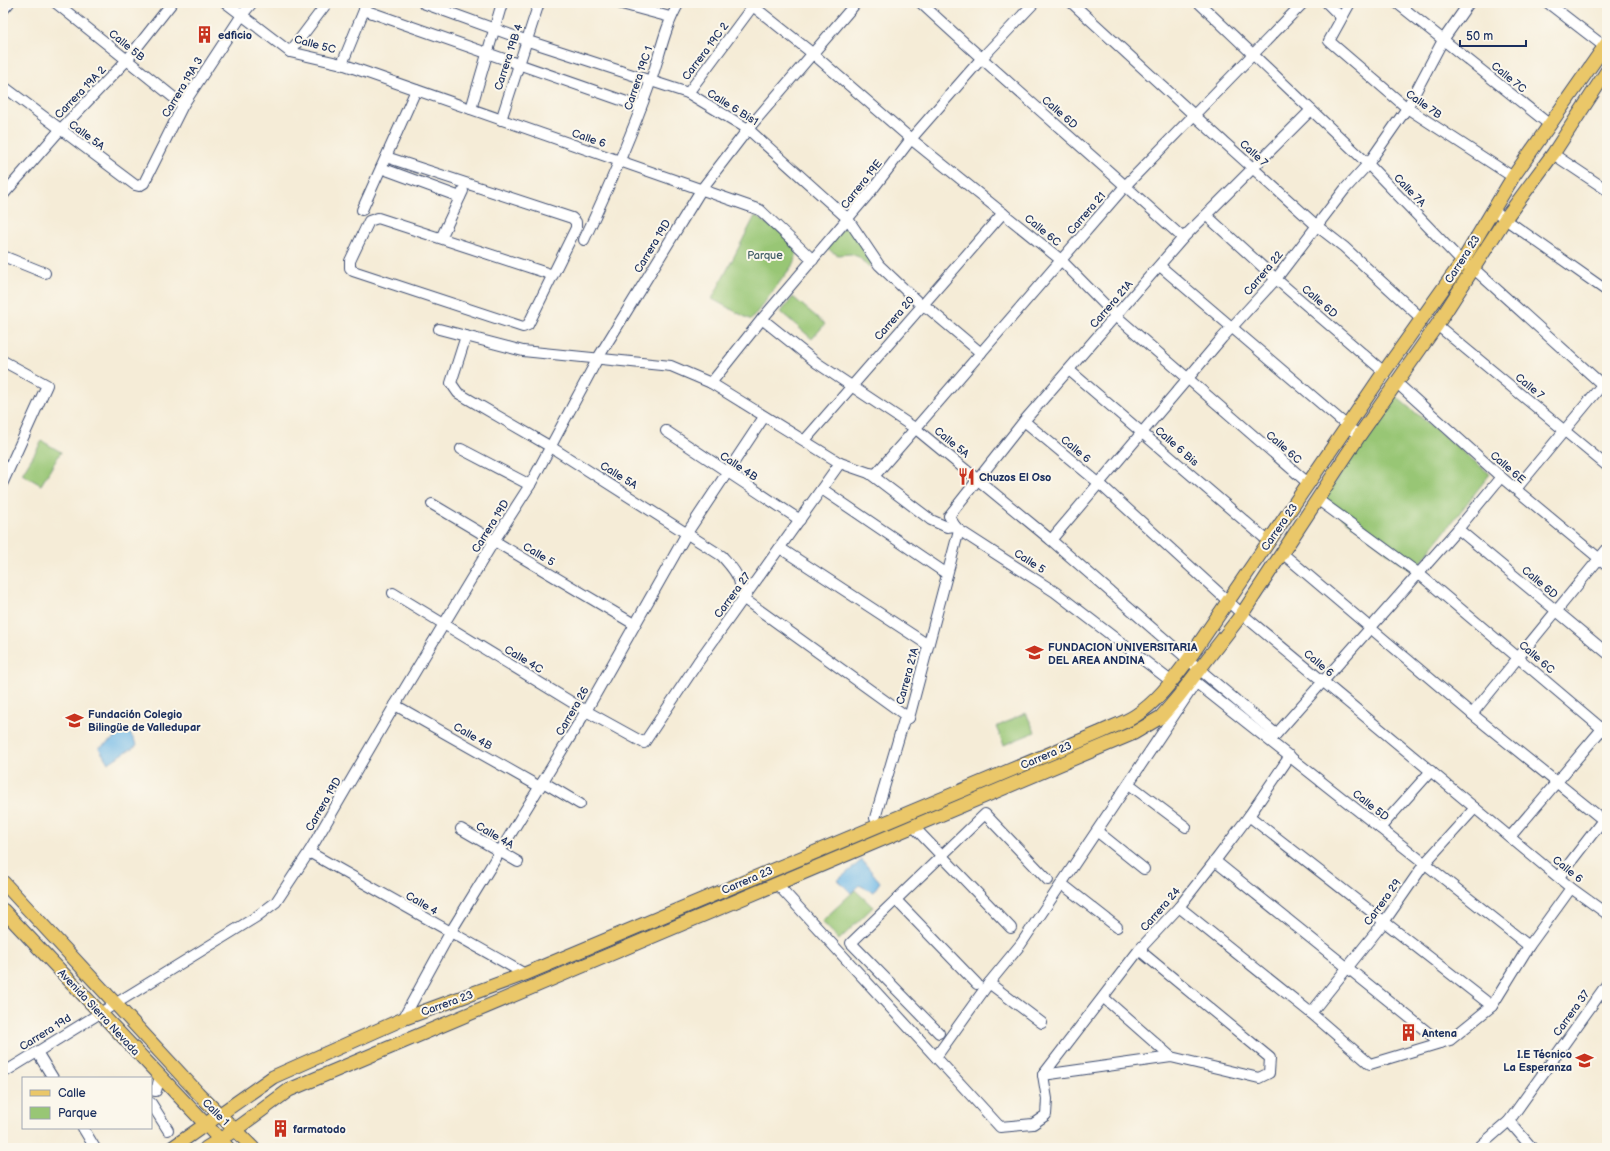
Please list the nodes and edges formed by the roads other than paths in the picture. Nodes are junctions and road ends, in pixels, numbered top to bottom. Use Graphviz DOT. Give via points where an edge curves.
graph roads {
  1 [pos="9,3"];
  2 [pos="56,3"];
  3 [pos="172,3"];
  4 [pos="226,3"];
  5 [pos="252,3"];
  6 [pos="327,3"];
  7 [pos="423,3"];
  8 [pos="502,3"];
  9 [pos="539,3"];
  10 [pos="618,3"];
  11 [pos="679,3"];
  12 [pos="856,3"];
  13 [pos="921,3"];
  14 [pos="1034,3"];
  15 [pos="1072,3"];
  16 [pos="1199,3"];
  17 [pos="1303,3"];
  18 [pos="1327,3"];
  19 [pos="1350,3"];
  20 [pos="1397,3"];
  21 [pos="1469,3"];
  22 [pos="1548,3"];
  23 [pos="754,5"];
  24 [pos="365,7"];
  25 [pos="3,10"];
  26 [pos="242,15"];
  27 [pos="670,17"];
  28 [pos="1342,17"];
  29 [pos="495,29"];
  30 [pos="525,40"];
  31 [pos="1443,40"];
  32 [pos="1606,45"];
  33 [pos="290,52"];
  34 [pos="812,53"];
  35 [pos="488,54"];
  36 [pos="1252,54"];
  37 [pos="981,59"];
  38 [pos="127,60"];
  39 [pos="342,64"];
  40 [pos="518,66"];
  41 [pos="1607,71"];
  42 [pos="651,81"];
  43 [pos="3,86"];
  44 [pos="416,90"];
  45 [pos="688,93"];
  46 [pos="183,105"];
  47 [pos="641,107"];
  48 [pos="1407,108"];
  49 [pos="470,109"];
  50 [pos="1311,110"];
  51 [pos="1195,116"];
  52 [pos="501,120"];
  53 [pos="1550,125"];
  54 [pos="748,129"];
  55 [pos="60,130"];
  56 [pos="911,139"];
  57 [pos="1553,154"];
  58 [pos="386,157"];
  59 [pos="620,161"];
  60 [pos="1368,164"];
  61 [pos="381,168"];
  62 [pos="1252,168"];
  63 [pos="1513,177"];
  64 [pos="467,184"];
  65 [pos="1126,185"];
  66 [pos="139,186"];
  67 [pos="701,190"];
  68 [pos="1607,190"];
  69 [pos="3,195"];
  70 [pos="460,197"];
  71 [pos="1493,209"];
  72 [pos="362,210"];
  73 [pos="1003,212"];
  74 [pos="1207,216"];
  75 [pos="1505,219"];
  76 [pos="848,220"];
  77 [pos="1317,226"];
  78 [pos="441,238"];
  79 [pos="1183,238"];
  80 [pos="584,240"];
  81 [pos="3,256"];
  82 [pos="813,260"];
  83 [pos="1061,260"];
  84 [pos="1467,265"];
  85 [pos="1160,266"];
  86 [pos="45,273"];
  87 [pos="553,276"];
  88 [pos="1276,279"];
  89 [pos="1607,291"];
  90 [pos="921,305"];
  91 [pos="1116,316"];
  92 [pos="1421,318"];
  93 [pos="762,320"];
  94 [pos="1437,325"];
  95 [pos="1231,328"];
  96 [pos="439,329"];
  97 [pos="466,336"];
  98 [pos="981,353"];
  99 [pos="598,358"];
  100 [pos="3,362"];
  101 [pos="1069,370"];
  102 [pos="1384,372"];
  103 [pos="1188,379"];
  104 [pos="711,383"];
  105 [pos="1397,383"];
  106 [pos="1605,384"];
  107 [pos="851,385"];
  108 [pos="764,417"];
  109 [pos="1024,421"];
  110 [pos="1348,426"];
  111 [pos="916,429"];
  112 [pos="1564,429"];
  113 [pos="666,431"];
  114 [pos="1143,432"];
  115 [pos="1359,436"];
  116 [pos="805,440"];
  117 [pos="551,447"];
  118 [pos="461,449"];
  119 [pos="840,463"];
  120 [pos="1607,466"];
  121 [pos="728,473"];
  122 [pos="868,473"];
  123 [pos="1501,476"];
  124 [pos="977,478"];
  125 [pos="3,482"];
  126 [pos="1100,484"];
  127 [pos="1309,484"];
  128 [pos="530,485"];
  129 [pos="1516,488"];
  130 [pos="822,489"];
  131 [pos="1316,499"];
  132 [pos="432,504"];
  133 [pos="800,520"];
  134 [pos="957,528"];
  135 [pos="1458,529"];
  136 [pos="688,533"];
  137 [pos="1051,540"];
  138 [pos="494,541"];
  139 [pos="1268,541"];
  140 [pos="780,548"];
  141 [pos="1607,549"];
  142 [pos="1282,553"];
  143 [pos="1603,562"];
  144 [pos="1418,573"];
  145 [pos="947,574"];
  146 [pos="393,593"];
  147 [pos="744,599"];
  148 [pos="1228,601"];
  149 [pos="1556,612"];
  150 [pos="1242,614"];
  151 [pos="634,624"];
  152 [pos="444,625"];
  153 [pos="1370,628"];
  154 [pos="928,645"];
  155 [pos="1607,653"];
  156 [pos="1517,656"];
  157 [pos="1188,660"];
  158 [pos="1198,669"];
  159 [pos="1172,682"];
  160 [pos="1323,682"];
  161 [pos="395,705"];
  162 [pos="586,711"];
  163 [pos="1472,714"];
  164 [pos="909,718"];
  165 [pos="1148,724"];
  166 [pos="1604,731"];
  167 [pos="1159,738"];
  168 [pos="1273,738"];
  169 [pos="645,742"];
  170 [pos="1290,756"];
  171 [pos="1431,771"];
  172 [pos="1556,783"];
  173 [pos="1129,784"];
  174 [pos="542,785"];
  175 [pos="947,796"];
  176 [pos="580,804"];
  177 [pos="1475,808"];
  178 [pos="953,810"];
  179 [pos="1249,816"];
  180 [pos="1605,822"];
  181 [pos="878,825"];
  182 [pos="914,826"];
  183 [pos="1186,827"];
  184 [pos="1380,828"];
  185 [pos="461,829"];
  186 [pos="1098,832"];
  187 [pos="1510,837"];
  188 [pos="309,852"];
  189 [pos="500,853"];
  190 [pos="942,856"];
  191 [pos="1215,861"];
  192 [pos="518,862"];
  193 [pos="1425,863"];
  194 [pos="1144,869"];
  195 [pos="1559,877"];
  196 [pos="1048,880"];
  197 [pos="3,882"];
  198 [pos="777,884"];
  199 [pos="1062,884"];
  200 [pos="1571,888"];
  201 [pos="896,900"];
  202 [pos="1179,907"];
  203 [pos="3,910"];
  204 [pos="1607,914"];
  205 [pos="1384,922"];
  206 [pos="1117,927"];
  207 [pos="1011,928"];
  208 [pos="450,933"];
  209 [pos="1529,946"];
  210 [pos="1140,950"];
  211 [pos="1347,968"];
  212 [pos="525,974"];
  213 [pos="989,983"];
  214 [pos="977,984"];
  215 [pos="1607,984"];
  216 [pos="1104,998"];
  217 [pos="116,1004"];
  218 [pos="1492,1006"];
  219 [pos="100,1013"];
  220 [pos="1311,1013"];
  221 [pos="403,1019"];
  222 [pos="1042,1023"];
  223 [pos="938,1033"];
  224 [pos="1441,1044"];
  225 [pos="37,1052"];
  226 [pos="936,1057"];
  227 [pos="1171,1057"];
  228 [pos="3,1072"];
  229 [pos="1044,1075"];
  230 [pos="160,1076"];
  231 [pos="51,1077"];
  232 [pos="273,1077"];
  233 [pos="152,1090"];
  234 [pos="202,1098"];
  235 [pos="152,1105"];
  236 [pos="220,1115"];
  237 [pos="1509,1121"];
  238 [pos="206,1125"];
  239 [pos="84,1129"];
  240 [pos="168,1130"];
  241 [pos="235,1130"];
  242 [pos="224,1144"];
  243 [pos="95,1148"];
  244 [pos="172,1148"];
  245 [pos="206,1148"];
  246 [pos="253,1148"];
  247 [pos="1478,1148"];
  248 [pos="1532,1148"];
  1 -- 25 [label="street"];
  2 -- 38 [label="street, Calle 5B"];
  3 -- 38 [label="street, Carrera 19A 2"];
  4 -- 26 [label="street, Calle 5C"];
  5 -- 26 [label="street, Carrera 19A 3"];
  6 -- 33 [label="street"];
  7 -- 29 [label="street, Calle 6 Bis1"];
  8 -- 29 [label="street"];
  9 -- 30 [label="street, Carrera 19B 4"];
  10 -- 27 [label="street"];
  11 -- 27 [label="street, Carrera 19C 1"];
  12 -- 34 [label="street, Carrera 19D"];
  13 -- 37 [label="street, Calle 6D"];
  14 -- 37 [label="street, Carrera 19E"];
  15 -- 51 [label="street, Calle 7"];
  16 -- 36 [label="street, Calle 7A"];
  17 -- 36 [label="street, Carrera 21"];
  18 -- 28 [label="street"];
  19 -- 28 [label="street"];
  20 -- 31 [label="street, Calle 7C"];
  21 -- 31 [label="street, Carrera 22"];
  22 -- 32 [label="street"];
  23 -- 34 [label="street, Calle 6C"];
  23 -- 45 [label="street, Carrera 19C 2"];
  24 -- 35 [label="street"];
  24 -- 39 [label="street"];
  26 -- 33 [label="street, Calle 5C"];
  26 -- 46 [label="street, Carrera 19A 3"];
  27 -- 42 [label="street, Carrera 19C 1"];
  28 -- 48 [label="street, Calle 7B" via="1329,41"];
  29 -- 30 [label="street, Calle 6 Bis1"];
  29 -- 35 [label="street"];
  30 -- 40 [label="street, Carrera 19B 4"];
  30 -- 42 [label="street, Calle 6 Bis1"];
  31 -- 48 [label="street, Carrera 22"];
  31 -- 53 [label="street, Calle 7C"];
  32 -- 53 [label="main road, Carrera 23"];
  33 -- 39 [label="street, Calle 5C"];
  34 -- 54 [label="street, Carrera 19D"];
  34 -- 56 [label="street, Calle 6C"];
  35 -- 40 [label="street"];
  35 -- 49 [label="street"];
  36 -- 50 [label="street, Calle 7A"];
  36 -- 51 [label="street, Carrera 21"];
  37 -- 56 [label="street, Carrera 19E"];
  37 -- 65 [label="street, Calle 6D"];
  38 -- 46 [label="street, Calle 5B"];
  38 -- 55 [label="street, Carrera 19A 2"];
  39 -- 44 [label="street, Calle 6"];
  40 -- 47 [label="street"];
  40 -- 52 [label="street, Carrera 19B 4"];
  41 -- 57 [label="main road, Carrera 23"];
  42 -- 45 [label="street, Calle 6 Bis1"];
  42 -- 47 [label="street, Carrera 19C 1"];
  43 -- 55 [label="street, Calle 5A"];
  44 -- 49 [label="street, Calle 6"];
  44 -- 58 [label="street"];
  45 -- 54 [label="street, Calle 6 Bis1"];
  46 -- 66 [label="street, Carrera 19A 3" via="144,183"];
  47 -- 59 [label="street, Carrera 19C 1"];
  48 -- 60 [label="street, Carrera 22"];
  48 -- 63 [label="street, Calle 7B"];
  49 -- 52 [label="street, Calle 6"];
  50 -- 60 [label="street, Calle 7A"];
  50 -- 62 [label="street, Carrera 21A"];
  51 -- 62 [label="street, Calle 7"];
  51 -- 65 [label="street, Carrera 21"];
  52 -- 59 [label="street, Calle 6"];
  53 -- 63 [label="main road, Carrera 23"];
  54 -- 67 [label="street, Carrera 19D"];
  54 -- 76 [label="street, Calle 6 Bis1"];
  55 -- 66 [label="street, Calle 5A"];
  55 -- 69 [label="street, Carrera 19A 2"];
  56 -- 73 [label="street, Calle 6C"];
  56 -- 76 [label="street, Carrera 19E"];
  57 -- 68 [label="street"];
  57 -- 75 [label="main road, Carrera 23"];
  58 -- 61 [label="street"];
  58 -- 64 [label="street"];
  59 -- 67 [label="street, Calle 6"];
  59 -- 80 [label="street, Carrera 19C 1"];
  60 -- 77 [label="street, Carrera 22"];
  60 -- 84 [label="street, Calle 7A"];
  61 -- 70 [label="street"];
  61 -- 72 [label="street"];
  62 -- 74 [label="street, Carrera 21A"];
  62 -- 77 [label="street, Calle 7"];
  63 -- 71 [label="main road, Carrera 23"];
  64 -- 70 [label="street"];
  64 -- 87 [label="street" via="574,219 576,228"];
  65 -- 79 [label="street, Calle 6D"];
  65 -- 83 [label="street, Carrera 21"];
  67 -- 82 [label="street, Calle 6" via="760,210"];
  67 -- 99 [label="street, Carrera 19D"];
  70 -- 78 [label="street"];
  71 -- 75 [label="street"];
  71 -- 84 [label="main road, Carrera 23"];
  73 -- 83 [label="street, Calle 6C"];
  73 -- 90 [label="street, Carrera 20"];
  74 -- 79 [label="street, Carrera 21A"];
  74 -- 88 [label="street, Calle 6D"];
  75 -- 84 [label="main road, Carrera 23"];
  75 -- 89 [label="street"];
  76 -- 82 [label="street, Carrera 19E"];
  76 -- 90 [label="street, Calle 6 Bis1" via="879,265"];
  77 -- 88 [label="street, Carrera 22"];
  77 -- 92 [label="street, Calle 7" via="1344,247"];
  78 -- 87 [label="street"];
  78 -- 87 [label="street" via="375,218 370,221 363,234 350,261 350,268 355,273 520,328 528,325"];
  79 -- 85 [label="street, Carrera 21A"];
  81 -- 86 [label="street"];
  82 -- 93 [label="street, Carrera 19E"];
  83 -- 91 [label="street, Calle 6C"];
  83 -- 98 [label="street, Carrera 21"];
  84 -- 92 [label="main road, Carrera 23"];
  84 -- 94 [label="main road, Carrera 23"];
  84 -- 106 [label="street, Calle 7A"];
  85 -- 91 [label="street, Carrera 21A"];
  85 -- 95 [label="street"];
  88 -- 95 [label="street, Carrera 22"];
  88 -- 102 [label="street, Calle 6D"];
  90 -- 98 [label="street, Calle 6 Bis1"];
  90 -- 107 [label="street, Carrera 20"];
  91 -- 101 [label="street, Carrera 21A"];
  91 -- 103 [label="street, Calle 6C"];
  92 -- 102 [label="main road, Carrera 23"];
  93 -- 104 [label="street, Carrera 19E"];
  93 -- 107 [label="street, Calle 5A" via="817,363"];
  94 -- 105 [label="main road, Carrera 23"];
  94 -- 112 [label="street, Calle 7"];
  95 -- 103 [label="street, Carrera 22"];
  95 -- 110 [label="street"];
  96 -- 97 [label="street, Calle 5"];
  97 -- 99 [label="street, Calle 5" via="523,351"];
  97 -- 117 [label="street, Calle 5A" via="451,383 458,393"];
  98 -- 111 [label="street, Carrera 21"];
  99 -- 104 [label="street, Calle 5" via="671,366"];
  99 -- 117 [label="street, Carrera 19D"];
  100 -- 125 [label="street" via="47,385"];
  101 -- 109 [label="street, Carrera 21A"];
  101 -- 114 [label="street, Calle 6 Bis"];
  102 -- 110 [label="main road, Carrera 23"];
  103 -- 114 [label="street, Carrera 22"];
  103 -- 127 [label="street, Calle 6C"];
  104 -- 108 [label="street, Calle 5"];
  105 -- 115 [label="main road, Carrera 23"];
  105 -- 123 [label="street, Calle 6E"];
  106 -- 112 [label="street"];
  107 -- 111 [label="street, Calle 5A"];
  107 -- 116 [label="street, Carrera 20"];
  108 -- 116 [label="street, Calle 5"];
  108 -- 121 [label="street, Carrera 26"];
  109 -- 124 [label="street, Carrera 21A"];
  109 -- 126 [label="street, Calle 6"];
  110 -- 115 [label="street"];
  110 -- 127 [label="main road, Carrera 23"];
  111 -- 122 [label="street, Carrera 21" via="876,474"];
  111 -- 124 [label="street, Calle 5A"];
  112 -- 120 [label="street, Calle 7"];
  112 -- 129 [label="street"];
  113 -- 121 [label="street, Calle 4B"];
  114 -- 126 [label="street, Carrera 22"];
  114 -- 139 [label="street, Calle 6 Bis"];
  115 -- 131 [label="main road, Carrera 23"];
  116 -- 119 [label="street, Calle 5"];
  117 -- 128 [label="street, Carrera 19D"];
  117 -- 136 [label="street, Calle 5A"];
  118 -- 128 [label="street"];
  119 -- 122 [label="street, Calle 5"];
  119 -- 130 [label="street, Carrera 27"];
  121 -- 133 [label="street, Calle 4B"];
  121 -- 136 [label="street, Carrera 26"];
  122 -- 134 [label="street, Calle 5" via="931,520"];
  123 -- 129 [label="street, Calle 6E"];
  123 -- 135 [label="street"];
  124 -- 134 [label="street, Carrera 21A" via="949,516"];
  124 -- 137 [label="street, Calle 5A"];
  126 -- 137 [label="street, Carrera 22"];
  126 -- 148 [label="street, Calle 6"];
  127 -- 139 [label="main road, Carrera 23"];
  128 -- 138 [label="street, Carrera 19D"];
  129 -- 143 [label="street, Calle 6E"];
  130 -- 133 [label="street, Carrera 27"];
  130 -- 145 [label="street"];
  131 -- 142 [label="main road, Carrera 23"];
  131 -- 144 [label="street, Calle 6C"];
  132 -- 138 [label="street, Calle 5"];
  133 -- 140 [label="street, Carrera 27"];
  134 -- 145 [label="street, Carrera 21A"];
  134 -- 159 [label="street, Calle 5" via="1056,592"];
  135 -- 144 [label="street"];
  135 -- 149 [label="street, Calle 6D"];
  136 -- 147 [label="street, Calle 5A" via="722,556 733,569"];
  136 -- 151 [label="street, Carrera 26"];
  137 -- 157 [label="street, Calle 5A"];
  138 -- 151 [label="street, Calle 5"];
  138 -- 152 [label="street, Carrera 19D"];
  139 -- 148 [label="main road, Carrera 23"];
  140 -- 147 [label="street, Carrera 27"];
  140 -- 154 [label="street"];
  141 -- 143 [label="street"];
  142 -- 150 [label="main road, Carrera 23"];
  142 -- 153 [label="street"];
  143 -- 149 [label="street"];
  144 -- 153 [label="street"];
  144 -- 156 [label="street, Calle 6C"];
  145 -- 154 [label="street, Carrera 21A"];
  146 -- 152 [label="street, Calle 4C"];
  147 -- 164 [label="street"];
  147 -- 169 [label="street, Carrera 27"];
  148 -- 150 [label="street, Calle 6"];
  148 -- 157 [label="main road, Carrera 23"];
  149 -- 155 [label="street, Calle 6D"];
  149 -- 156 [label="street"];
  150 -- 158 [label="main road, Carrera 23"];
  150 -- 160 [label="street, Calle 6"];
  151 -- 162 [label="street, Carrera 26"];
  152 -- 161 [label="street, Carrera 19D"];
  152 -- 162 [label="street, Calle 4C"];
  153 -- 160 [label="street"];
  153 -- 163 [label="street"];
  154 -- 164 [label="street, Carrera 21A"];
  156 -- 163 [label="street"];
  156 -- 166 [label="street, Calle 6C"];
  157 -- 158 [label="street, Calle 5A"];
  157 -- 159 [label="main road, Carrera 23"];
  158 -- 165 [label="main road, Carrera 23" via="1161,717"];
  158 -- 168 [label="street, Calle 5A"];
  159 -- 175 [label="main road, Carrera 23" via="1135,716"];
  160 -- 168 [label="street"];
  160 -- 171 [label="street, Calle 6"];
  161 -- 174 [label="street, Calle 4B"];
  161 -- 188 [label="street, Carrera 19D"];
  162 -- 169 [label="street, Calle 4C" via="642,743"];
  162 -- 174 [label="street, Carrera 26"];
  163 -- 172 [label="street"];
  164 -- 181 [label="street, Carrera 21A" via="904,720 875,818"];
  165 -- 167 [label="street"];
  165 -- 178 [label="main road, Carrera 23" via="1134,733"];
  166 -- 172 [label="street"];
  167 -- 168 [label="street, Calle 5D" via="1195,684 1198,684"];
  167 -- 173 [label="street"];
  168 -- 170 [label="street, Calle 5D"];
  170 -- 179 [label="street, Carrera 24"];
  170 -- 184 [label="street, Calle 5D"];
  171 -- 177 [label="street, Calle 6"];
  171 -- 184 [label="street"];
  172 -- 180 [label="street"];
  172 -- 187 [label="street"];
  173 -- 183 [label="street"];
  173 -- 186 [label="street"];
  174 -- 176 [label="street, Calle 4B"];
  174 -- 189 [label="street, Carrera 26"];
  175 -- 178 [label="main road"];
  175 -- 181 [label="main road, Carrera 23"];
  177 -- 187 [label="street, Calle 6"];
  177 -- 193 [label="street, Carrera 29"];
  178 -- 182 [label="main road, Carrera 23"];
  179 -- 191 [label="street, Carrera 24"];
  179 -- 205 [label="street"];
  180 -- 195 [label="street"];
  181 -- 212 [label="main road, Carrera 23"];
  182 -- 190 [label="street"];
  182 -- 198 [label="main road, Carrera 23"];
  184 -- 193 [label="street, Calle 5D"];
  185 -- 189 [label="street, Calle 4A"];
  186 -- 194 [label="street"];
  186 -- 199 [label="street"];
  187 -- 195 [label="street, Calle 6"];
  188 -- 208 [label="street, Calle 4"];
  188 -- 217 [label="street, Carrera 19D" via="284,891 267,909"];
  189 -- 192 [label="street, Calle 4A"];
  189 -- 208 [label="street, Carrera 26"];
  190 -- 196 [label="street" via="984,814"];
  190 -- 201 [label="street"];
  190 -- 207 [label="street"];
  191 -- 202 [label="street, Carrera 24"];
  191 -- 211 [label="street"];
  193 -- 205 [label="street, Carrera 29"];
  193 -- 209 [label="street, Calle 5D"];
  195 -- 200 [label="street, Calle 6"];
  197 -- 217 [label="main road, Avenida Sierra Nevada"];
  198 -- 226 [label="street"];
  198 -- 241 [label="main road, Carrera 23" via="289,1090"];
  199 -- 206 [label="street"];
  199 -- 213 [label="street" via="1021,944"];
  200 -- 204 [label="street, Calle 6"];
  200 -- 209 [label="street"];
  201 -- 214 [label="street"];
  201 -- 223 [label="street" via="852,943"];
  202 -- 210 [label="street, Carrera 24"];
  202 -- 220 [label="street"];
  203 -- 219 [label="main road, Avenida Sierra Nevada"];
  205 -- 211 [label="street, Carrera 29"];
  205 -- 218 [label="street"];
  208 -- 212 [label="street, Calle 4"];
  208 -- 221 [label="street, Carrera 26"];
  209 -- 218 [label="street"];
  210 -- 216 [label="street, Carrera 24"];
  210 -- 227 [label="street" via="1270,1058 1269,1073 1259,1078"];
  211 -- 220 [label="street, Carrera 29"];
  211 -- 224 [label="street"];
  212 -- 221 [label="main road, Carrera 23"];
  213 -- 222 [label="street"];
  213 -- 226 [label="street"];
  215 -- 237 [label="street, Carrera 37"];
  216 -- 227 [label="street"];
  216 -- 229 [label="street, Carrera 24"];
  217 -- 219 [label="street, Carrera 19D"];
  217 -- 234 [label="main road, Avenida Sierra Nevada"];
  218 -- 224 [label="street" via="1450,1040"];
  219 -- 225 [label="street, Carrera 19d"];
  219 -- 230 [label="main road, Avenida Sierra Nevada"];
  220 -- 224 [label="street" via="1370,1064"];
  221 -- 232 [label="main road, Carrera 23"];
  225 -- 228 [label="street, Carrera 19d"];
  225 -- 231 [label="street"];
  226 -- 229 [label="street" via="1000,1127 1033,1124 1046,1115 1048,1099"];
  227 -- 229 [label="street"];
  230 -- 233 [label="street" via="156,1091"];
  230 -- 238 [label="main road, Avenida Sierra Nevada"];
  232 -- 234 [label="main road" via="232,1099 218,1102"];
  232 -- 236 [label="main road, Carrera 23"];
  234 -- 236 [label="main road, Calle 1"];
  235 -- 240 [label="street"];
  236 -- 238 [label="main road, Carrera 23"];
  236 -- 241 [label="main road, Calle 1"];
  237 -- 247 [label="street, Carrera 37"];
  237 -- 248 [label="street"];
  238 -- 242 [label="main road, Avenida Sierra Nevada"];
  238 -- 244 [label="main road, Carrera 23"];
  239 -- 243 [label="street"];
  241 -- 242 [label="main road, Carrera 23"];
  241 -- 246 [label="main road"];
  242 -- 245 [label="main road, Carrera 23"];
}
